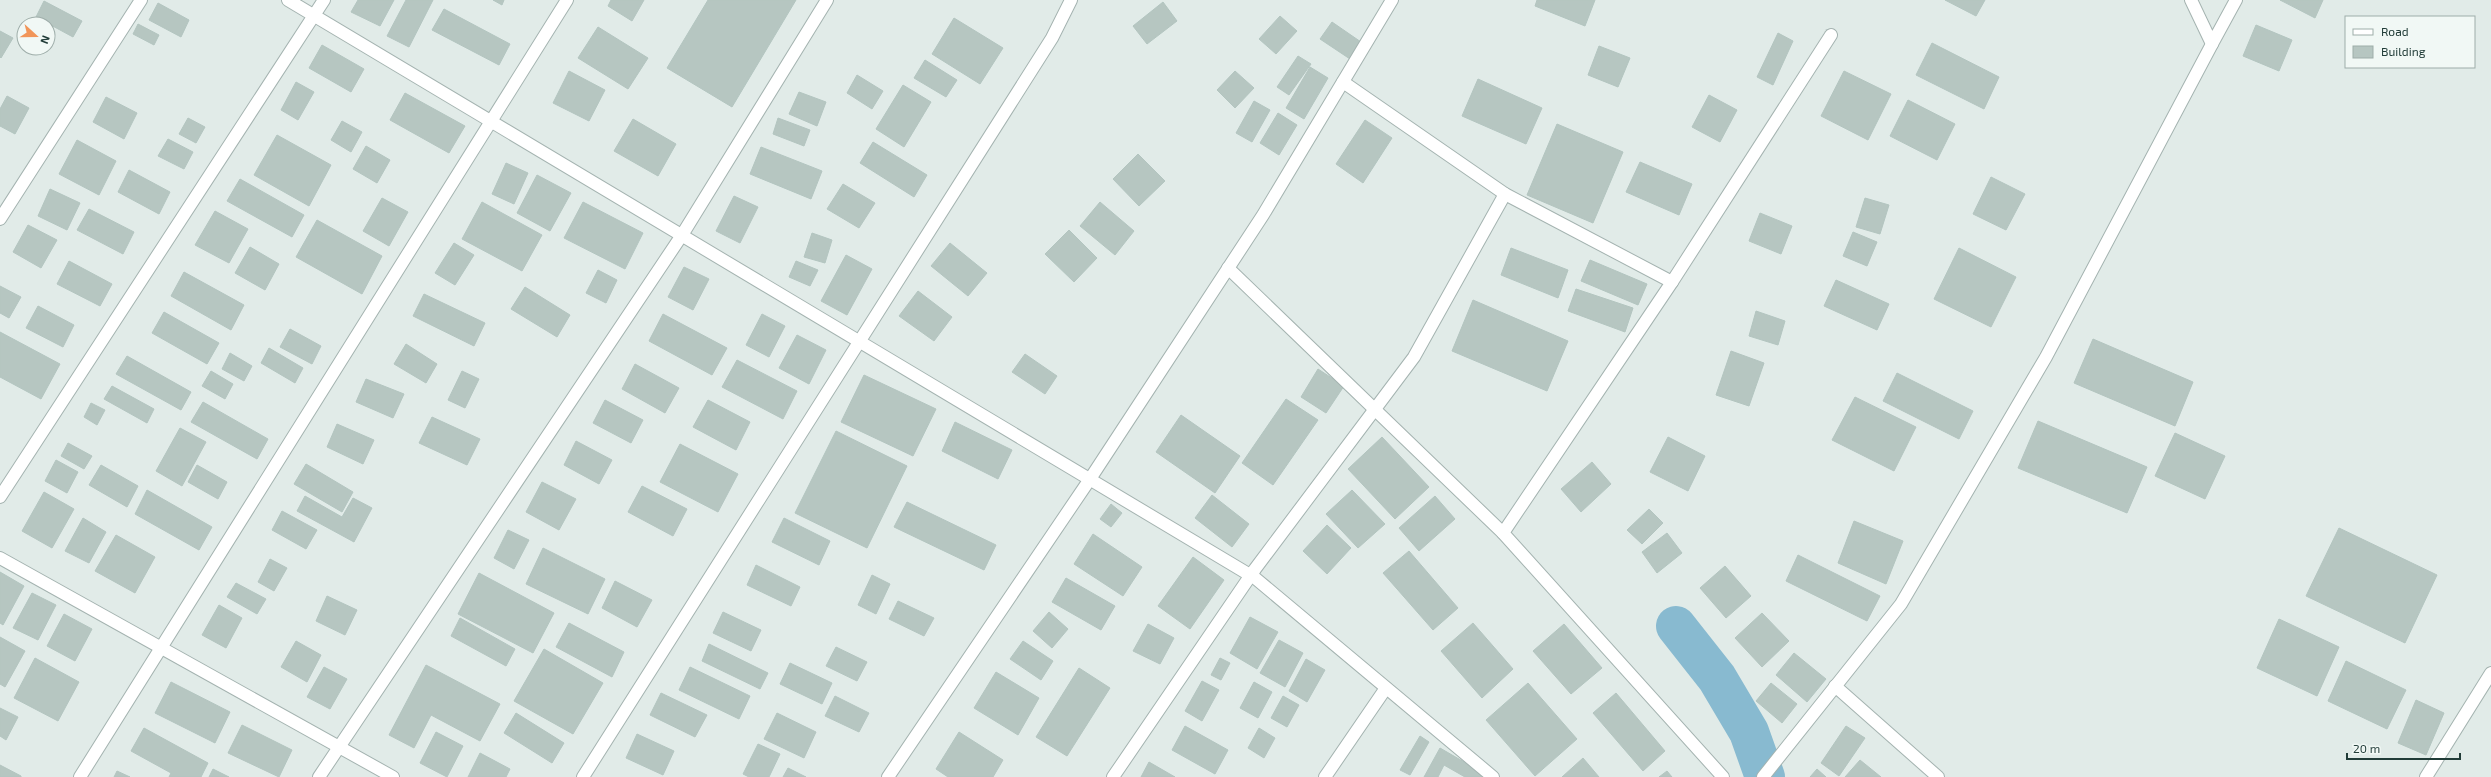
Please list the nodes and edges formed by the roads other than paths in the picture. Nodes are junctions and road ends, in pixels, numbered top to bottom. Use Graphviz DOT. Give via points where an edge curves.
graph roads {
  1 [pos="140,0"];
  2 [pos="288,0"];
  3 [pos="324,0"];
  4 [pos="567,0"];
  5 [pos="827,0"];
  6 [pos="1071,0"];
  7 [pos="1392,0"];
  8 [pos="2191,0"];
  9 [pos="2236,0"];
  10 [pos="314,16"];
  11 [pos="1831,35"];
  12 [pos="2212,44"];
  13 [pos="1343,82"];
  14 [pos="492,122"];
  15 [pos="1506,194"];
  16 [pos="0,219"];
  17 [pos="682,235"];
  18 [pos="1228,268"];
  19 [pos="1672,282"];
  20 [pos="860,342"];
  21 [pos="1375,410"];
  22 [pos="1090,479"];
  23 [pos="0,497"];
  24 [pos="1503,533"];
  25 [pos="0,558"];
  26 [pos="1250,575"];
  27 [pos="162,649"];
  28 [pos="2491,673"];
  29 [pos="1835,686"];
  30 [pos="1386,688"];
  31 [pos="338,746"];
  32 [pos="80,777"];
  33 [pos="319,777"];
  34 [pos="393,777"];
  35 [pos="583,777"];
  36 [pos="888,777"];
  37 [pos="1113,777"];
  38 [pos="1325,777"];
  39 [pos="1493,777"];
  40 [pos="1723,777"];
  41 [pos="1763,777"];
  42 [pos="1938,777"];
  43 [pos="2426,777"];
  1 -- 16 [label="street"];
  2 -- 10 [label="street"];
  3 -- 10 [label="street"];
  4 -- 14 [label="street"];
  5 -- 17 [label="street"];
  6 -- 20 [label="street" via="1048,45"];
  7 -- 13 [label="street"];
  8 -- 12 [label="street"];
  9 -- 12 [label="street"];
  10 -- 14 [label="street"];
  10 -- 23 [label="street"];
  11 -- 19 [label="street"];
  12 -- 29 [label="street" via="2046,357 1901,604"];
  13 -- 15 [label="street"];
  13 -- 18 [label="street"];
  14 -- 17 [label="street"];
  14 -- 27 [label="street"];
  15 -- 19 [label="street"];
  15 -- 21 [label="street" via="1414,357"];
  17 -- 20 [label="street"];
  17 -- 31 [label="street"];
  18 -- 21 [label="street"];
  18 -- 22 [label="street"];
  19 -- 24 [label="street"];
  20 -- 22 [label="street"];
  20 -- 35 [label="street"];
  21 -- 24 [label="street"];
  21 -- 26 [label="street"];
  22 -- 26 [label="street"];
  22 -- 36 [label="street"];
  24 -- 40 [label="street"];
  25 -- 27 [label="street"];
  26 -- 30 [label="street"];
  26 -- 37 [label="street"];
  27 -- 31 [label="street"];
  27 -- 32 [label="street"];
  28 -- 43 [label="street"];
  29 -- 41 [label="street"];
  29 -- 42 [label="street"];
  30 -- 38 [label="street"];
  30 -- 39 [label="street"];
  31 -- 33 [label="street"];
  31 -- 34 [label="street"];
}
